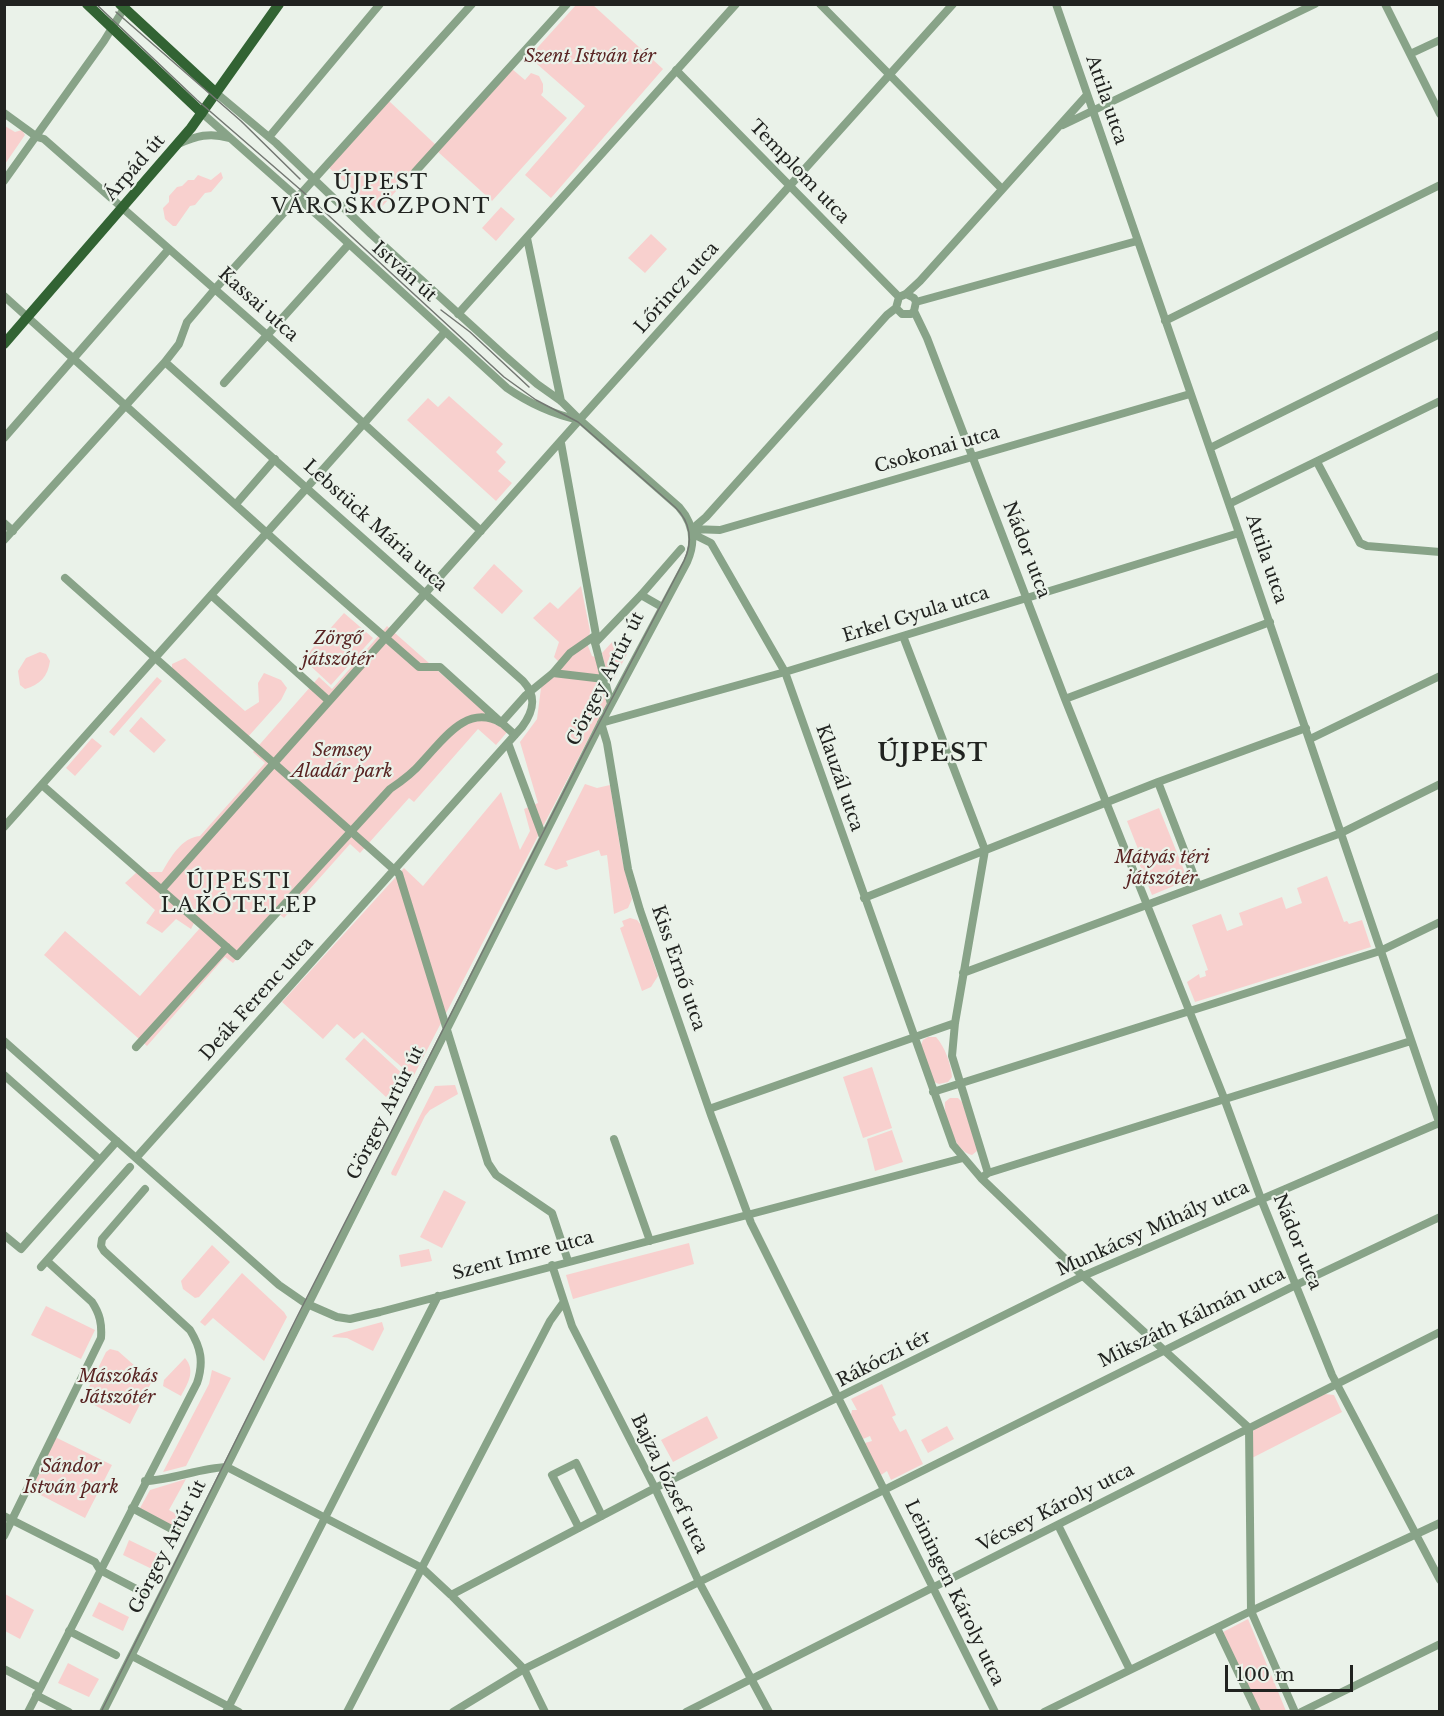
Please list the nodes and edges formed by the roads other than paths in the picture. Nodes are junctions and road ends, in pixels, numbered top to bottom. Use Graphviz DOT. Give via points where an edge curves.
graph roads {
  1 [pos="87,4"];
  2 [pos="380,4"];
  3 [pos="472,4"];
  4 [pos="567,4"];
  5 [pos="736,4"];
  6 [pos="820,4"];
  7 [pos="953,4"];
  8 [pos="1056,4"];
  9 [pos="1315,4"];
  10 [pos="1385,4"];
  11 [pos="123,6"];
  12 [pos="274,7"];
  13 [pos="112,28"];
  14 [pos="1440,40"];
  15 [pos="1410,54"];
  16 [pos="676,70"];
  17 [pos="890,75"];
  18 [pos="215,92"];
  19 [pos="1087,95"];
  20 [pos="1093,112"];
  21 [pos="4,113"];
  22 [pos="202,113"];
  23 [pos="1440,114"];
  24 [pos="1060,127"];
  25 [pos="37,136"];
  26 [pos="269,137"];
  27 [pos="233,139"];
  28 [pos="177,144"];
  29 [pos="414,172"];
  30 [pos="315,179"];
  31 [pos="4,181"];
  32 [pos="1440,185"];
  33 [pos="791,186"];
  34 [pos="1002,189"];
  35 [pos="296,198"];
  36 [pos="122,208"];
  37 [pos="527,238"];
  38 [pos="1137,241"];
  39 [pos="349,244"];
  40 [pos="169,249"];
  41 [pos="215,289"];
  42 [pos="4,296"];
  43 [pos="903,296"];
  44 [pos="915,306"];
  45 [pos="896,308"];
  46 [pos="458,314"];
  47 [pos="27,316"];
  48 [pos="1165,321"];
  49 [pos="445,332"];
  50 [pos="1440,334"];
  51 [pos="267,335"];
  52 [pos="4,344"];
  53 [pos="74,357"];
  54 [pos="165,362"];
  55 [pos="224,383"];
  56 [pos="1190,394"];
  57 [pos="561,401"];
  58 [pos="1440,401"];
  59 [pos="126,406"];
  60 [pos="580,420"];
  61 [pos="364,424"];
  62 [pos="4,438"];
  63 [pos="561,443"];
  64 [pos="1210,448"];
  65 [pos="973,457"];
  66 [pos="275,459"];
  67 [pos="1317,462"];
  68 [pos="236,504"];
  69 [pos="1229,504"];
  70 [pos="4,523"];
  71 [pos="720,530"];
  72 [pos="13,531"];
  73 [pos="481,531"];
  74 [pos="692,531"];
  75 [pos="267,532"];
  76 [pos="1239,533"];
  77 [pos="4,540"];
  78 [pos="711,543"];
  79 [pos="681,549"];
  80 [pos="1440,552"];
  81 [pos="65,578"];
  82 [pos="425,593"];
  83 [pos="211,595"];
  84 [pos="641,595"];
  85 [pos="1026,598"];
  86 [pos="662,607"];
  87 [pos="1270,622"];
  88 [pos="903,636"];
  89 [pos="386,637"];
  90 [pos="595,640"];
  91 [pos="156,657"];
  92 [pos="785,672"];
  93 [pos="554,673"];
  94 [pos="1440,676"];
  95 [pos="604,679"];
  96 [pos="530,691"];
  97 [pos="1065,699"];
  98 [pos="329,701"];
  99 [pos="611,704"];
  100 [pos="501,723"];
  101 [pos="601,723"];
  102 [pos="1306,728"];
  103 [pos="515,735"];
  104 [pos="1310,740"];
  105 [pos="508,743"];
  106 [pos="273,764"];
  107 [pos="1158,782"];
  108 [pos="42,784"];
  109 [pos="1440,784"];
  110 [pos="1106,802"];
  111 [pos="4,827"];
  112 [pos="351,831"];
  113 [pos="1341,833"];
  114 [pos="543,837"];
  115 [pos="985,850"];
  116 [pos="394,870"];
  117 [pos="1198,886"];
  118 [pos="162,889"];
  119 [pos="864,898"];
  120 [pos="1147,905"];
  121 [pos="1440,922"];
  122 [pos="227,947"];
  123 [pos="1380,951"];
  124 [pos="963,973"];
  125 [pos="1189,1011"];
  126 [pos="955,1023"];
  127 [pos="446,1028"];
  128 [pos="914,1036"];
  129 [pos="4,1041"];
  130 [pos="1411,1041"];
  131 [pos="136,1047"];
  132 [pos="4,1075"];
  133 [pos="960,1083"];
  134 [pos="933,1092"];
  135 [pos="1224,1098"];
  136 [pos="709,1109"];
  137 [pos="1439,1124"];
  138 [pos="614,1139"];
  139 [pos="117,1141"];
  140 [pos="136,1158"];
  141 [pos="963,1158"];
  142 [pos="100,1160"];
  143 [pos="130,1167"];
  144 [pos="985,1175"];
  145 [pos="145,1189"];
  146 [pos="1261,1199"];
  147 [pos="748,1216"];
  148 [pos="1440,1216"];
  149 [pos="4,1235"];
  150 [pos="650,1241"];
  151 [pos="568,1261"];
  152 [pos="552,1265"];
  153 [pos="1083,1276"];
  154 [pos="1296,1285"];
  155 [pos="438,1296"];
  156 [pos="563,1303"];
  157 [pos="308,1304"];
  158 [pos="1440,1332"];
  159 [pos="950,1344"];
  160 [pos="1162,1351"];
  161 [pos="1336,1384"];
  162 [pos="837,1398"];
  163 [pos="1249,1428"];
  164 [pos="227,1467"];
  165 [pos="145,1482"];
  166 [pos="655,1488"];
  167 [pos="884,1490"];
  168 [pos="132,1508"];
  169 [pos="602,1516"];
  170 [pos="324,1517"];
  171 [pos="9,1518"];
  172 [pos="1440,1523"];
  173 [pos="1058,1525"];
  174 [pos="579,1528"];
  175 [pos="177,1532"];
  176 [pos="1415,1534"];
  177 [pos="4,1536"];
  178 [pos="422,1568"];
  179 [pos="100,1570"];
  180 [pos="1440,1580"];
  181 [pos="699,1582"];
  182 [pos="934,1588"];
  183 [pos="146,1594"];
  184 [pos="451,1594"];
  185 [pos="1251,1611"];
  186 [pos="1217,1628"];
  187 [pos="69,1631"];
  188 [pos="1440,1644"];
  189 [pos="116,1655"];
  190 [pos="132,1656"];
  191 [pos="4,1669"];
  192 [pos="524,1669"];
  193 [pos="1130,1670"];
  194 [pos="753,1679"];
  195 [pos="38,1691"];
  196 [pos="228,1709"];
  197 [pos="28,1712"];
  198 [pos="69,1712"];
  199 [pos="103,1712"];
  200 [pos="239,1712"];
  201 [pos="347,1712"];
  202 [pos="453,1712"];
  203 [pos="545,1712"];
  204 [pos="686,1712"];
  205 [pos="769,1712"];
  206 [pos="995,1712"];
  207 [pos="1044,1712"];
  208 [pos="1257,1712"];
  209 [pos="1295,1712"];
  210 [pos="1301,1712"];
  1 -- 13 [label="main road, István út"];
  2 -- 26 [label="street"];
  3 -- 30 [label="street"];
  4 -- 29 [label="street"];
  5 -- 16 [label="street"];
  6 -- 17 [label="street"];
  7 -- 17 [label="street, Lőrincz utca"];
  8 -- 19 [label="street, Attila utca"];
  9 -- 20 [label="street"];
  10 -- 15 [label="street"];
  11 -- 13 [label="street"];
  11 -- 18 [label="main road, István út"];
  12 -- 18 [label="main road, Árpád út"];
  13 -- 22 [label="main road, István út"];
  13 -- 25 [label="street"];
  14 -- 15 [label="street"];
  15 -- 23 [label="street"];
  16 -- 33 [label="street, Templom utca"];
  16 -- 37 [label="street"];
  17 -- 33 [label="street, Lőrincz utca"];
  17 -- 34 [label="street"];
  18 -- 22 [label="main road, Árpád út"];
  18 -- 26 [label="street, István út"];
  19 -- 20 [label="street, Attila utca"];
  19 -- 24 [label="street"];
  20 -- 24 [label="street"];
  20 -- 38 [label="street, Attila utca"];
  21 -- 25 [label="street, Kassai utca"];
  22 -- 27 [label="street, István út"];
  22 -- 28 [label="main road, Árpád út"];
  24 -- 34 [label="street"];
  25 -- 31 [label="street"];
  25 -- 36 [label="street, Kassai utca"];
  26 -- 30 [label="street, István út"];
  27 -- 28 [label="street" via="205,134"];
  27 -- 35 [label="street, István út"];
  28 -- 36 [label="main road, Árpád út"];
  30 -- 35 [label="street"];
  30 -- 46 [label="street, István út"];
  32 -- 48 [label="street"];
  33 -- 43 [label="street, Templom utca"];
  33 -- 60 [label="street, Lőrincz utca"];
  34 -- 43 [label="street"];
  35 -- 39 [label="street, István út"];
  35 -- 41 [label="street"];
  36 -- 40 [label="street, Kassai utca"];
  36 -- 47 [label="main road, Árpád út"];
  37 -- 46 [label="street"];
  37 -- 57 [label="street"];
  38 -- 44 [label="street"];
  38 -- 48 [label="street, Attila utca"];
  39 -- 49 [label="street, István út"];
  39 -- 51 [label="street"];
  40 -- 41 [label="street, Kassai utca"];
  40 -- 53 [label="street"];
  41 -- 51 [label="street, Kassai utca"];
  41 -- 54 [label="street" via="188,322 179,344"];
  42 -- 47 [label="street"];
  43 -- 44 [label="street, Nádor utca" via="914,298"];
  43 -- 45 [label="street"];
  44 -- 45 [label="street" via="911,314 902,314"];
  44 -- 65 [label="street, Nádor utca"];
  45 -- 74 [label="street"];
  46 -- 57 [label="street, István út"];
  47 -- 52 [label="main road, Árpád út"];
  47 -- 53 [label="street"];
  48 -- 56 [label="street, Attila utca"];
  49 -- 60 [label="street, István út" via="522,399 559,416"];
  49 -- 61 [label="street"];
  50 -- 64 [label="street"];
  51 -- 55 [label="street"];
  51 -- 61 [label="street, Kassai utca"];
  53 -- 59 [label="street"];
  53 -- 62 [label="street"];
  54 -- 59 [label="street"];
  54 -- 66 [label="street, Lebstück Mária utca"];
  56 -- 64 [label="street, Attila utca"];
  56 -- 65 [label="street, Csokonai utca"];
  57 -- 60 [label="street, István út"];
  58 -- 67 [label="street"];
  59 -- 68 [label="street"];
  59 -- 72 [label="street"];
  60 -- 63 [label="street, Lőrincz utca"];
  60 -- 74 [label="street, István út" via="680,507"];
  61 -- 73 [label="street, Kassai utca"];
  61 -- 75 [label="street"];
  63 -- 73 [label="street, Lőrincz utca"];
  63 -- 90 [label="street"];
  64 -- 69 [label="street, Attila utca"];
  65 -- 71 [label="street, Csokonai utca"];
  65 -- 85 [label="street, Nádor utca"];
  66 -- 68 [label="street"];
  66 -- 82 [label="street, Lebstück Mária utca"];
  67 -- 69 [label="street"];
  67 -- 80 [label="street" via="1360,543"];
  68 -- 75 [label="street"];
  69 -- 76 [label="street, Attila utca"];
  70 -- 72 [label="street"];
  71 -- 74 [label="street, Csokonai utca"];
  71 -- 78 [label="street" via="713,534"];
  72 -- 77 [label="street"];
  73 -- 82 [label="street, Lőrincz utca"];
  74 -- 78 [label="street"];
  74 -- 86 [label="street, Görgey Artúr út" via="689,558"];
  75 -- 83 [label="street"];
  75 -- 89 [label="street"];
  76 -- 85 [label="street, Erkel Gyula utca"];
  76 -- 87 [label="street, Attila utca"];
  78 -- 92 [label="street, Klauzál utca"];
  79 -- 84 [label="street"];
  81 -- 91 [label="street"];
  82 -- 89 [label="street, Lőrincz utca"];
  82 -- 96 [label="street, Lebstück Mária utca"];
  83 -- 91 [label="street"];
  83 -- 98 [label="street"];
  84 -- 86 [label="street"];
  84 -- 90 [label="street"];
  85 -- 88 [label="street, Erkel Gyula utca"];
  85 -- 97 [label="street, Nádor utca"];
  86 -- 99 [label="street, Görgey Artúr út"];
  87 -- 97 [label="street"];
  87 -- 102 [label="street, Attila utca"];
  88 -- 92 [label="street, Erkel Gyula utca"];
  88 -- 115 [label="street"];
  89 -- 98 [label="street, Lőrincz utca"];
  89 -- 100 [label="street" via="419,667 440,667"];
  90 -- 93 [label="street" via="570,653"];
  90 -- 95 [label="street"];
  91 -- 106 [label="street"];
  91 -- 108 [label="street"];
  92 -- 101 [label="street, Erkel Gyula utca"];
  92 -- 119 [label="street, Klauzál utca"];
  93 -- 95 [label="street"];
  93 -- 96 [label="street"];
  94 -- 104 [label="street"];
  95 -- 99 [label="street"];
  96 -- 100 [label="street"];
  96 -- 103 [label="street, Deák Ferenc utca" via="532,712"];
  97 -- 110 [label="street, Nádor utca"];
  98 -- 106 [label="street, Lőrincz utca"];
  99 -- 101 [label="street, Görgey Artúr út"];
  100 -- 103 [label="street"];
  100 -- 112 [label="street" via="485,717 457,726"];
  101 -- 114 [label="street, Görgey Artúr út"];
  101 -- 136 [label="street, Kiss Ernő utca" via="628,869"];
  102 -- 104 [label="street, Attila utca"];
  102 -- 107 [label="street"];
  103 -- 105 [label="street, Deák Ferenc utca"];
  104 -- 113 [label="street, Attila utca"];
  105 -- 114 [label="street"];
  105 -- 116 [label="street, Deák Ferenc utca"];
  106 -- 112 [label="street"];
  106 -- 118 [label="street, Lőrincz utca"];
  107 -- 110 [label="street"];
  107 -- 117 [label="street"];
  108 -- 111 [label="street"];
  108 -- 118 [label="street"];
  109 -- 113 [label="street"];
  110 -- 115 [label="street"];
  110 -- 120 [label="street, Nádor utca"];
  112 -- 116 [label="street"];
  112 -- 122 [label="street" via="237,956"];
  113 -- 117 [label="street"];
  113 -- 123 [label="street, Attila utca"];
  114 -- 127 [label="street, Görgey Artúr út"];
  115 -- 119 [label="street"];
  115 -- 124 [label="street"];
  116 -- 127 [label="street" via="399,874"];
  116 -- 140 [label="street, Deák Ferenc utca"];
  117 -- 120 [label="street"];
  118 -- 122 [label="street"];
  119 -- 128 [label="street, Klauzál utca"];
  120 -- 124 [label="street"];
  120 -- 125 [label="street, Nádor utca"];
  121 -- 123 [label="street"];
  122 -- 131 [label="street"];
  123 -- 125 [label="street"];
  123 -- 130 [label="street, Attila utca"];
  124 -- 126 [label="street"];
  125 -- 133 [label="street"];
  125 -- 135 [label="street, Nádor utca"];
  126 -- 128 [label="street"];
  126 -- 133 [label="street" via="952,1056"];
  127 -- 151 [label="street" via="488,1163 493,1172 552,1213"];
  127 -- 157 [label="street, Görgey Artúr út"];
  128 -- 134 [label="street, Klauzál utca"];
  128 -- 136 [label="street"];
  129 -- 139 [label="street, Szent Imre utca"];
  130 -- 135 [label="street"];
  130 -- 137 [label="street, Attila utca"];
  132 -- 142 [label="street"];
  133 -- 134 [label="street"];
  133 -- 144 [label="street"];
  134 -- 141 [label="street, Klauzál utca" via="953,1145"];
  135 -- 144 [label="street"];
  135 -- 146 [label="street, Nádor utca"];
  136 -- 147 [label="street, Kiss Ernő utca"];
  137 -- 146 [label="street, Munkácsy Mihály utca"];
  138 -- 150 [label="street"];
  139 -- 140 [label="street, Szent Imre utca"];
  139 -- 142 [label="street"];
  140 -- 157 [label="street, Szent Imre utca" via="279,1285"];
  141 -- 144 [label="street, Klauzál utca"];
  141 -- 147 [label="street, Szent Imre utca"];
  142 -- 149 [label="street" via="21,1249"];
  143 -- 171 [label="street" via="44,1264 92,1302 100,1319 101,1338"];
  144 -- 153 [label="street, Klauzál utca"];
  145 -- 165 [label="street" via="102,1239 101,1246 190,1330 202,1360 197,1383"];
  146 -- 153 [label="street, Munkácsy Mihály utca"];
  146 -- 154 [label="street, Nádor utca"];
  147 -- 150 [label="street, Szent Imre utca"];
  147 -- 162 [label="street"];
  148 -- 154 [label="street, Mikszáth Kálmán utca"];
  150 -- 151 [label="street, Szent Imre utca"];
  151 -- 152 [label="street, Szent Imre utca"];
  152 -- 155 [label="street, Szent Imre utca"];
  152 -- 156 [label="street, Bajza József utca"];
  153 -- 159 [label="street, Munkácsy Mihály utca"];
  153 -- 160 [label="street, Klauzál utca"];
  154 -- 160 [label="street, Mikszáth Kálmán utca"];
  154 -- 161 [label="street, Nádor utca"];
  155 -- 157 [label="street, Szent Imre utca" via="350,1318 337,1317"];
  155 -- 170 [label="street"];
  156 -- 166 [label="street, Bajza József utca"];
  156 -- 178 [label="street" via="550,1321"];
  157 -- 164 [label="street, Görgey Artúr út"];
  158 -- 161 [label="street, Vécsey Károly utca"];
  159 -- 162 [label="street, Rákóczi tér"];
  160 -- 163 [label="street, Klauzál utca"];
  160 -- 167 [label="street, Mikszáth Kálmán utca"];
  161 -- 163 [label="street, Vécsey Károly utca"];
  161 -- 176 [label="street, Nádor utca"];
  162 -- 166 [label="street"];
  162 -- 167 [label="street, Rákóczi tér"];
  163 -- 173 [label="street, Vécsey Károly utca"];
  163 -- 185 [label="street"];
  164 -- 165 [label="street"];
  164 -- 170 [label="street"];
  164 -- 190 [label="street, Görgey Artúr út"];
  165 -- 168 [label="street"];
  166 -- 169 [label="street"];
  166 -- 181 [label="street, Bajza József utca"];
  167 -- 181 [label="street"];
  167 -- 182 [label="street, Leiningen Károly utca"];
  168 -- 175 [label="street"];
  168 -- 179 [label="street"];
  169 -- 174 [label="street"];
  169 -- 174 [label="street" via="576,1463 552,1475"];
  170 -- 178 [label="street"];
  170 -- 196 [label="street"];
  171 -- 177 [label="street"];
  171 -- 179 [label="street" via="95,1562"];
  172 -- 176 [label="street"];
  173 -- 182 [label="street, Vécsey Károly utca"];
  173 -- 193 [label="street"];
  174 -- 184 [label="street"];
  176 -- 180 [label="street, Nádor utca"];
  176 -- 185 [label="street"];
  178 -- 184 [label="street"];
  178 -- 201 [label="street"];
  179 -- 183 [label="street"];
  179 -- 187 [label="street"];
  181 -- 192 [label="street"];
  181 -- 194 [label="street, Bajza József utca"];
  182 -- 194 [label="street, Vécsey Károly utca"];
  182 -- 206 [label="street, Leiningen Károly utca"];
  184 -- 192 [label="street"];
  185 -- 186 [label="street"];
  185 -- 209 [label="street"];
  186 -- 193 [label="street"];
  186 -- 208 [label="street"];
  187 -- 189 [label="street"];
  187 -- 195 [label="street"];
  188 -- 210 [label="street"];
  190 -- 196 [label="street"];
  190 -- 199 [label="street, Görgey Artúr út"];
  191 -- 195 [label="street"];
  192 -- 202 [label="street"];
  192 -- 203 [label="street"];
  193 -- 207 [label="street"];
  194 -- 204 [label="street, Vécsey Károly utca"];
  194 -- 205 [label="street, Bajza József utca"];
  195 -- 197 [label="street"];
  195 -- 198 [label="street"];
  196 -- 200 [label="street"];
}
